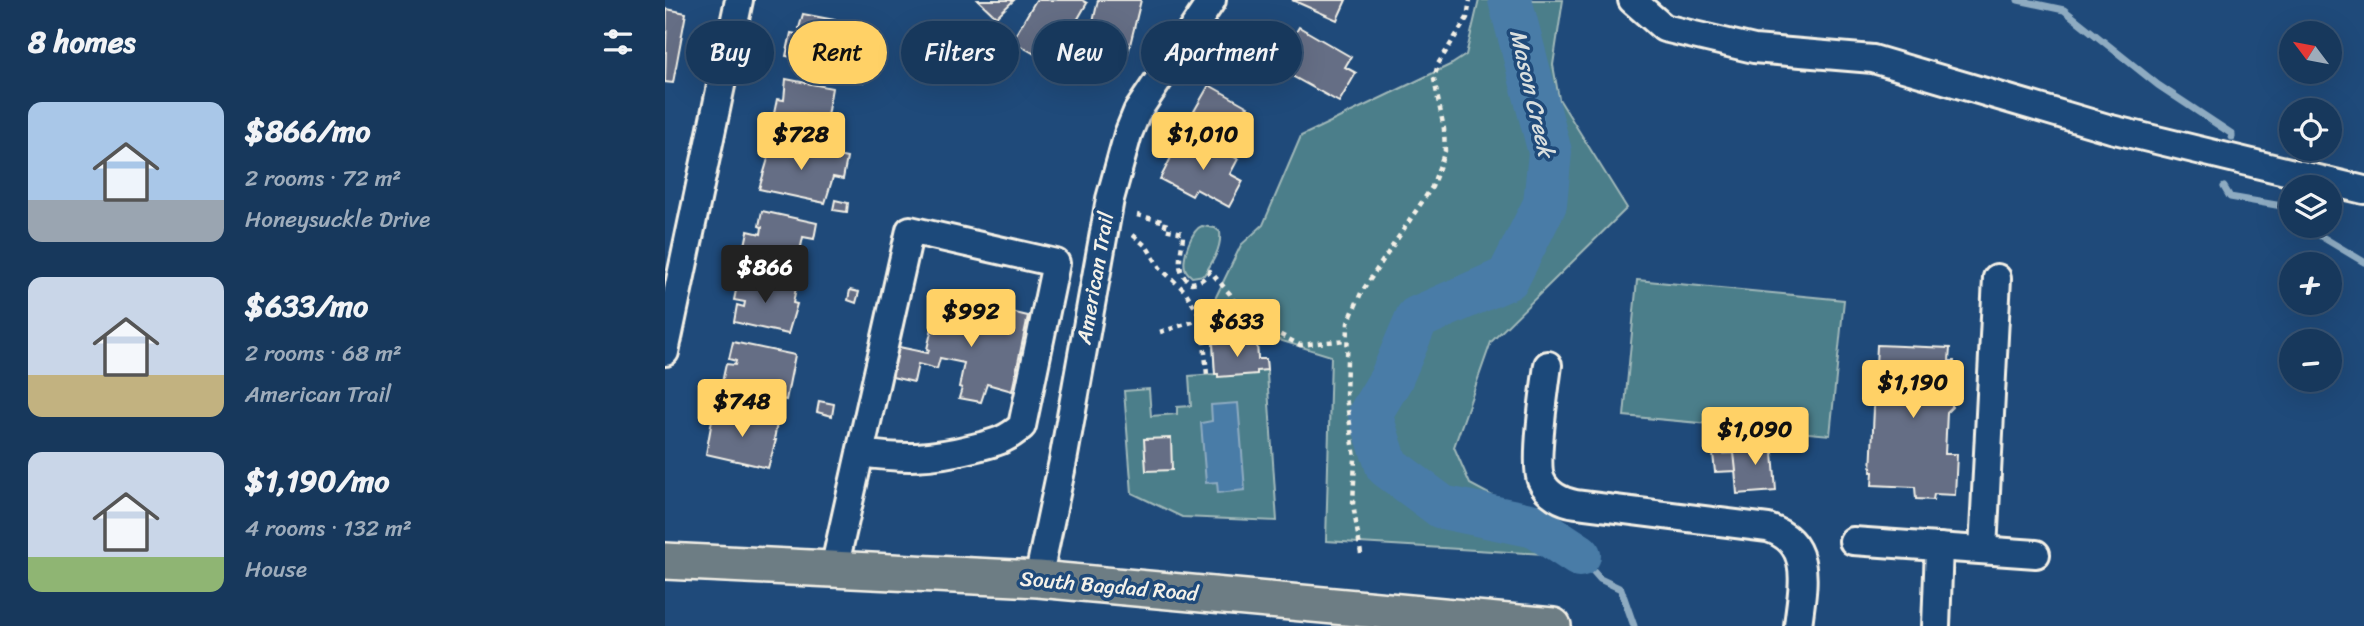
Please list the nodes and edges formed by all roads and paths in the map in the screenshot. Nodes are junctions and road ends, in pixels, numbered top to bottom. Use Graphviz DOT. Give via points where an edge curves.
graph roads {
  1 [pos="739,0"];
  2 [pos="1212,0"];
  3 [pos="1470,0"];
  4 [pos="1632,0"];
  5 [pos="2364,190"];
  6 [pos="1137,215"];
  7 [pos="1133,235"];
  8 [pos="1997,278"];
  9 [pos="1191,284"];
  10 [pos="1185,291"];
  11 [pos="1242,315"];
  12 [pos="1202,319"];
  13 [pos="1160,332"];
  14 [pos="1238,332"];
  15 [pos="1203,334"];
  16 [pos="667,336"];
  17 [pos="1346,340"];
  18 [pos="1238,341"];
  19 [pos="1548,365"];
  20 [pos="1207,374"];
  21 [pos="860,453"];
  22 [pos="1853,541"];
  23 [pos="1940,547"];
  24 [pos="1983,550"];
  25 [pos="1360,554"];
  26 [pos="2036,554"];
  27 [pos="665,561"];
  28 [pos="834,569"];
  29 [pos="1038,579"];
  30 [pos="1324,616"];
  31 [pos="1553,626"];
  32 [pos="1798,626"];
  33 [pos="1936,626"];
  1 -- 16 [label="street"];
  2 -- 29 [label="street, American Trail" via="1137,112 1120,160"];
  3 -- 17 [label="path" via="1467,18 1438,64 1434,79 1444,128 1439,174 1361,293"];
  4 -- 5 [label="street" via="1664,28 1754,49 1873,59 2111,129"];
  6 -- 9 [label="path" via="1166,222 1164,229 1183,233 1178,266"];
  7 -- 10 [label="path"];
  8 -- 24 [label="street"];
  9 -- 10 [label="path"];
  9 -- 11 [label="path" via="1210,271"];
  10 -- 12 [label="path"];
  11 -- 14 [label="path"];
  11 -- 17 [label="path" via="1300,345"];
  12 -- 13 [label="path"];
  12 -- 15 [label="path"];
  14 -- 15 [label="path"];
  14 -- 18 [label="path"];
  15 -- 20 [label="path"];
  17 -- 25 [label="path" via="1346,397 1355,458 1353,504"];
  19 -- 32 [label="street" via="1538,459 1544,486 1567,503 1768,528 1785,535 1799,552 1803,572"];
  21 -- 21 [label="street" via="910,230 1056,263 1022,426 1007,439 947,455 906,458"];
  21 -- 28 [label="street"];
  22 -- 23 [label="street"];
  23 -- 24 [label="street"];
  23 -- 33 [label="street"];
  24 -- 26 [label="street"];
  27 -- 28 [label="main road, South Bagdad Road"];
  28 -- 29 [label="main road, South Bagdad Road"];
  29 -- 30 [label="main road, South Bagdad Road"];
  30 -- 31 [label="main road, South Bagdad Road"];
}
